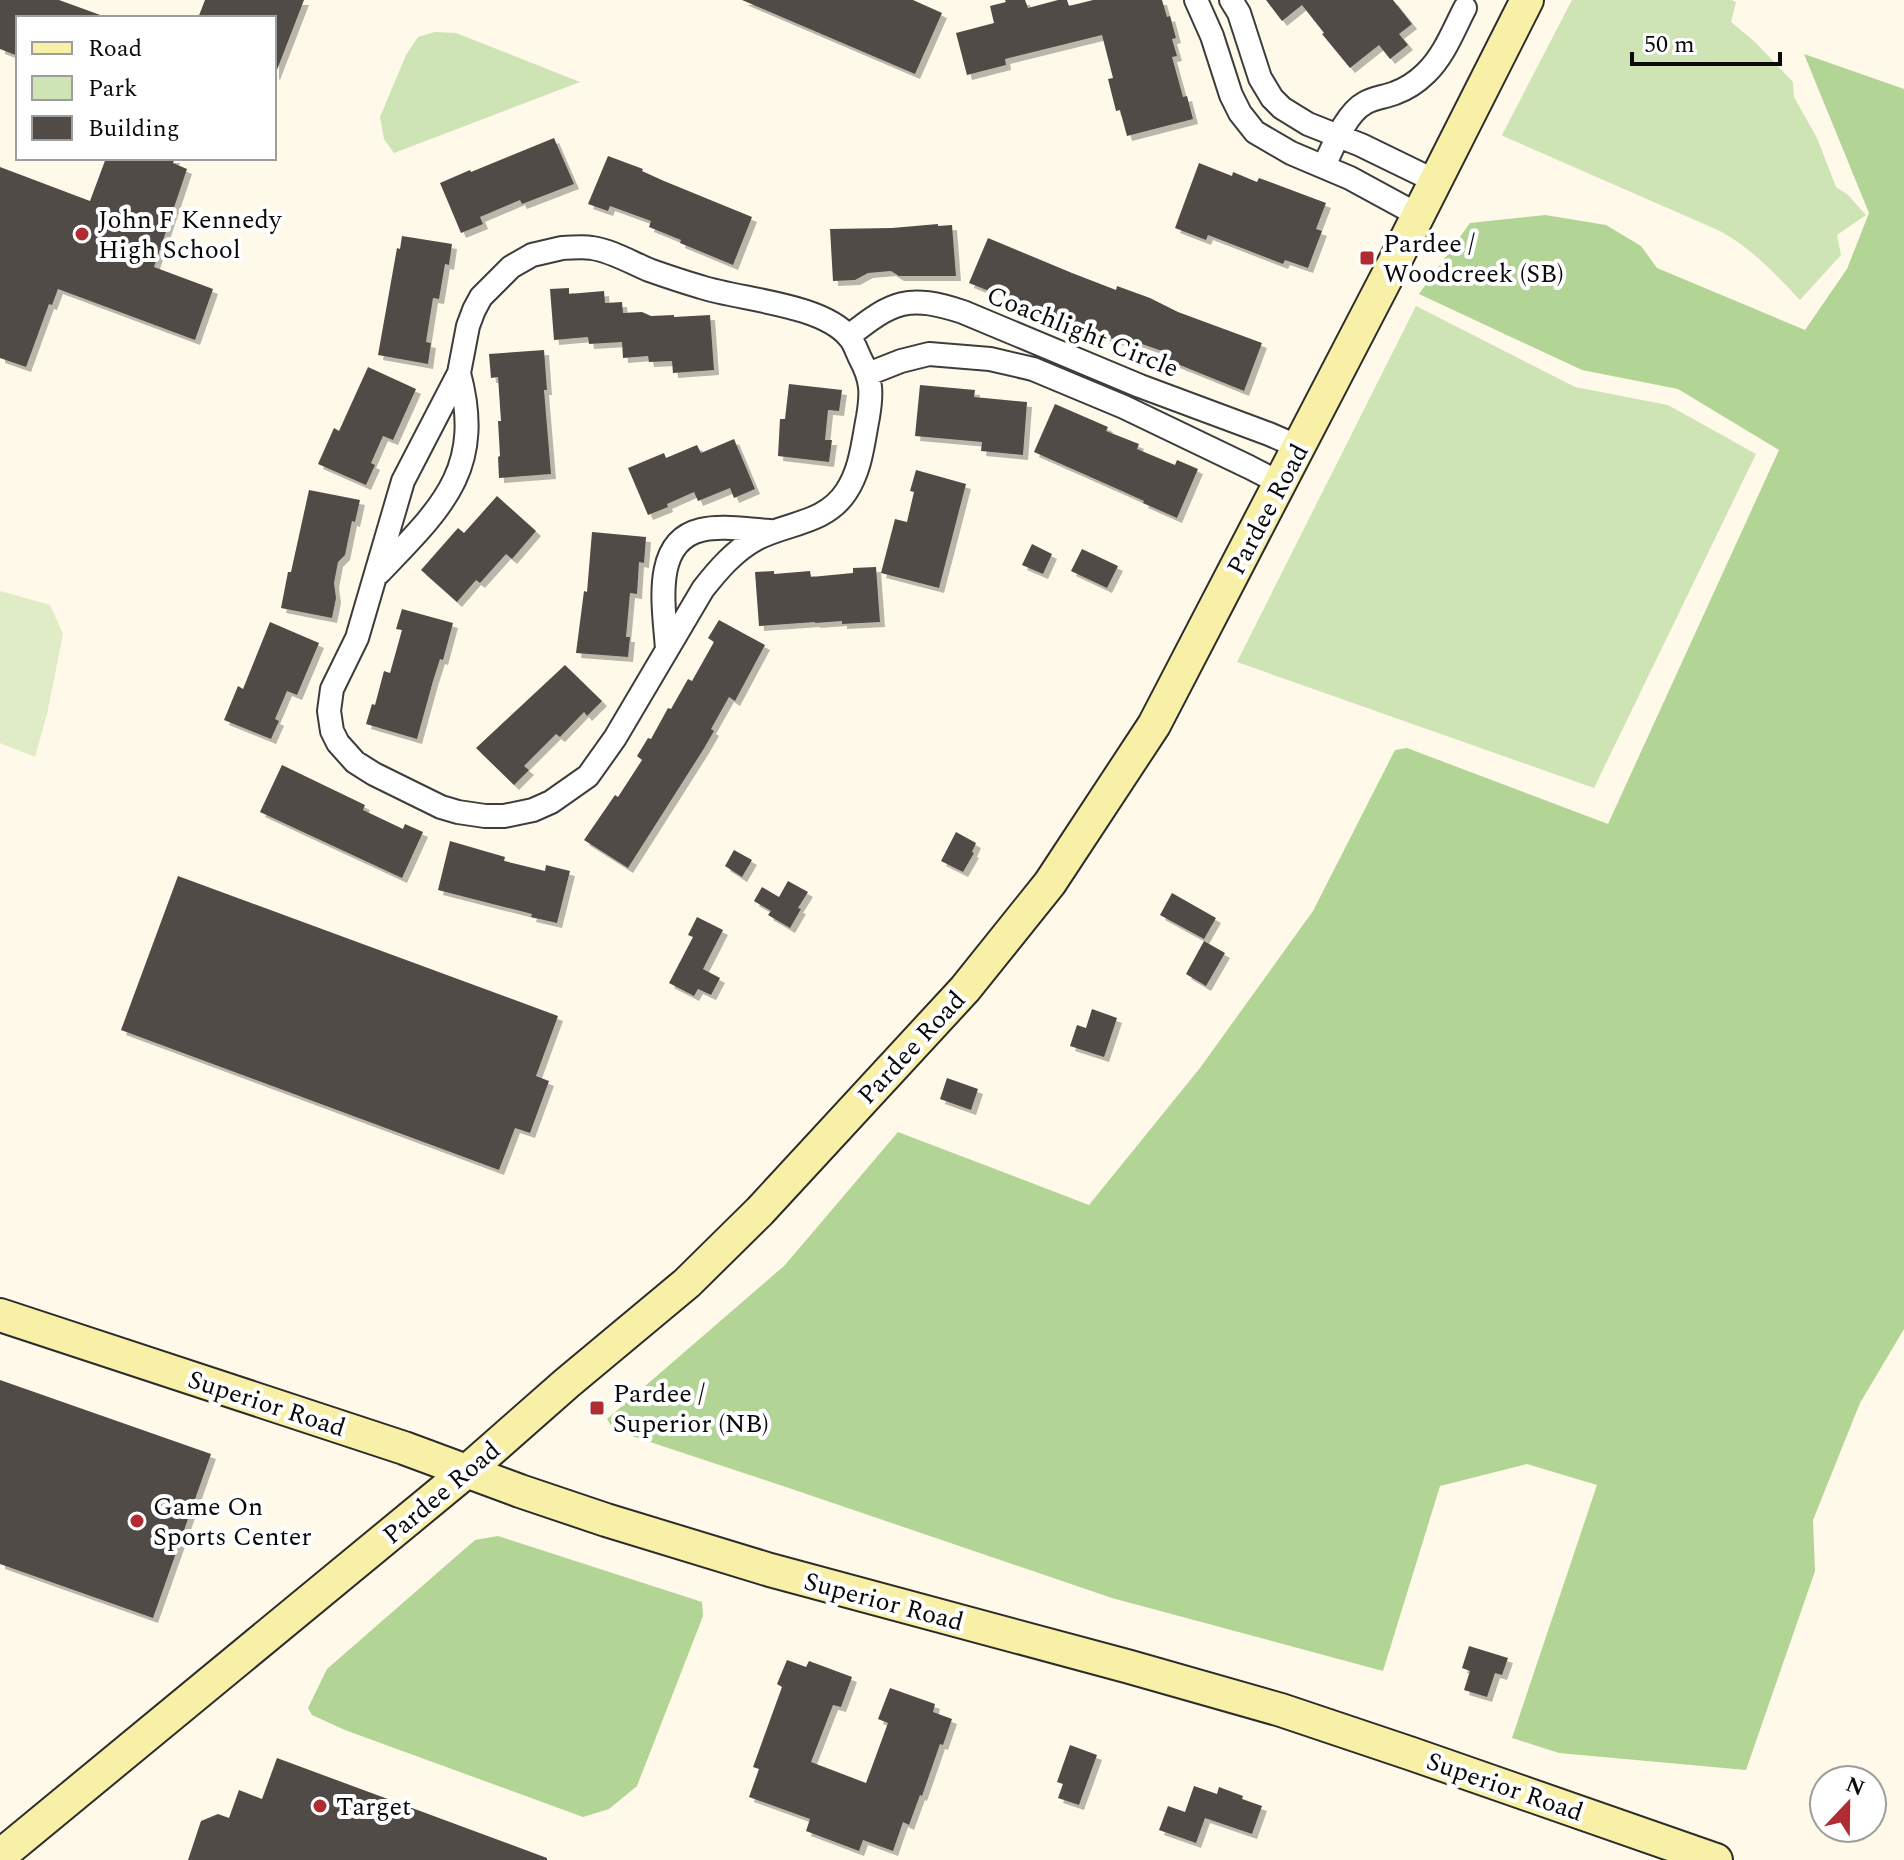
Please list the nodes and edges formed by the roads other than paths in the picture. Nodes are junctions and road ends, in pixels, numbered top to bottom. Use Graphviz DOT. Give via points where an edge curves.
graph roads {
  1 [pos="1196,0"];
  2 [pos="1231,0"];
  3 [pos="1527,0"];
  4 [pos="1465,8"];
  5 [pos="1260,78"];
  6 [pos="1231,95"];
  7 [pos="1339,135"];
  8 [pos="1324,166"];
  9 [pos="1435,181"];
  10 [pos="1418,215"];
  11 [pos="849,336"];
  12 [pos="459,373"];
  13 [pos="868,374"];
  14 [pos="1299,447"];
  15 [pos="1280,483"];
  16 [pos="778,531"];
  17 [pos="376,577"];
  18 [pos="667,650"];
  19 [pos="0,1315"];
  20 [pos="467,1471"];
  21 [pos="0,1856"];
  22 [pos="1716,1860"];
  1 -- 6 [label="street"];
  2 -- 5 [label="street"];
  3 -- 9 [label="main road, Pardee Road"];
  4 -- 7 [label="street" via="1426,74 1396,93 1365,102"];
  5 -- 6 [label="street"];
  5 -- 7 [label="street" via="1282,108"];
  6 -- 8 [label="street" via="1255,132"];
  7 -- 8 [label="street"];
  7 -- 9 [label="street"];
  8 -- 10 [label="street"];
  9 -- 10 [label="main road, Pardee Road"];
  10 -- 14 [label="main road, Pardee Road"];
  11 -- 12 [label="street" via="814,314 705,289 608,252 562,248 511,267 481,297 468,326"];
  11 -- 13 [label="street"];
  11 -- 14 [label="street, Coachlight Circle" via="900,303 938,304"];
  12 -- 17 [label="street" via="403,481"];
  12 -- 17 [label="street" via="468,421 461,463 432,516"];
  13 -- 15 [label="street, Coachlight Circle" via="929,354 1033,369"];
  13 -- 16 [label="street" via="870,398 860,458 845,494 817,517"];
  14 -- 15 [label="main road, Pardee Road"];
  15 -- 20 [label="main road, Pardee Road" via="1154,725 1073,850 965,989 687,1283"];
  16 -- 18 [label="street" via="756,539 717,571"];
  16 -- 18 [label="street" via="701,530 684,537 672,550 664,577"];
  17 -- 18 [label="street" via="357,638 332,689 332,731 346,755 374,774 458,812 519,813 575,788 602,758"];
  19 -- 20 [label="main road, Superior Road"];
  20 -- 21 [label="main road, Pardee Road"];
  20 -- 22 [label="main road, Superior Road" via="726,1558 1281,1710"];
}
